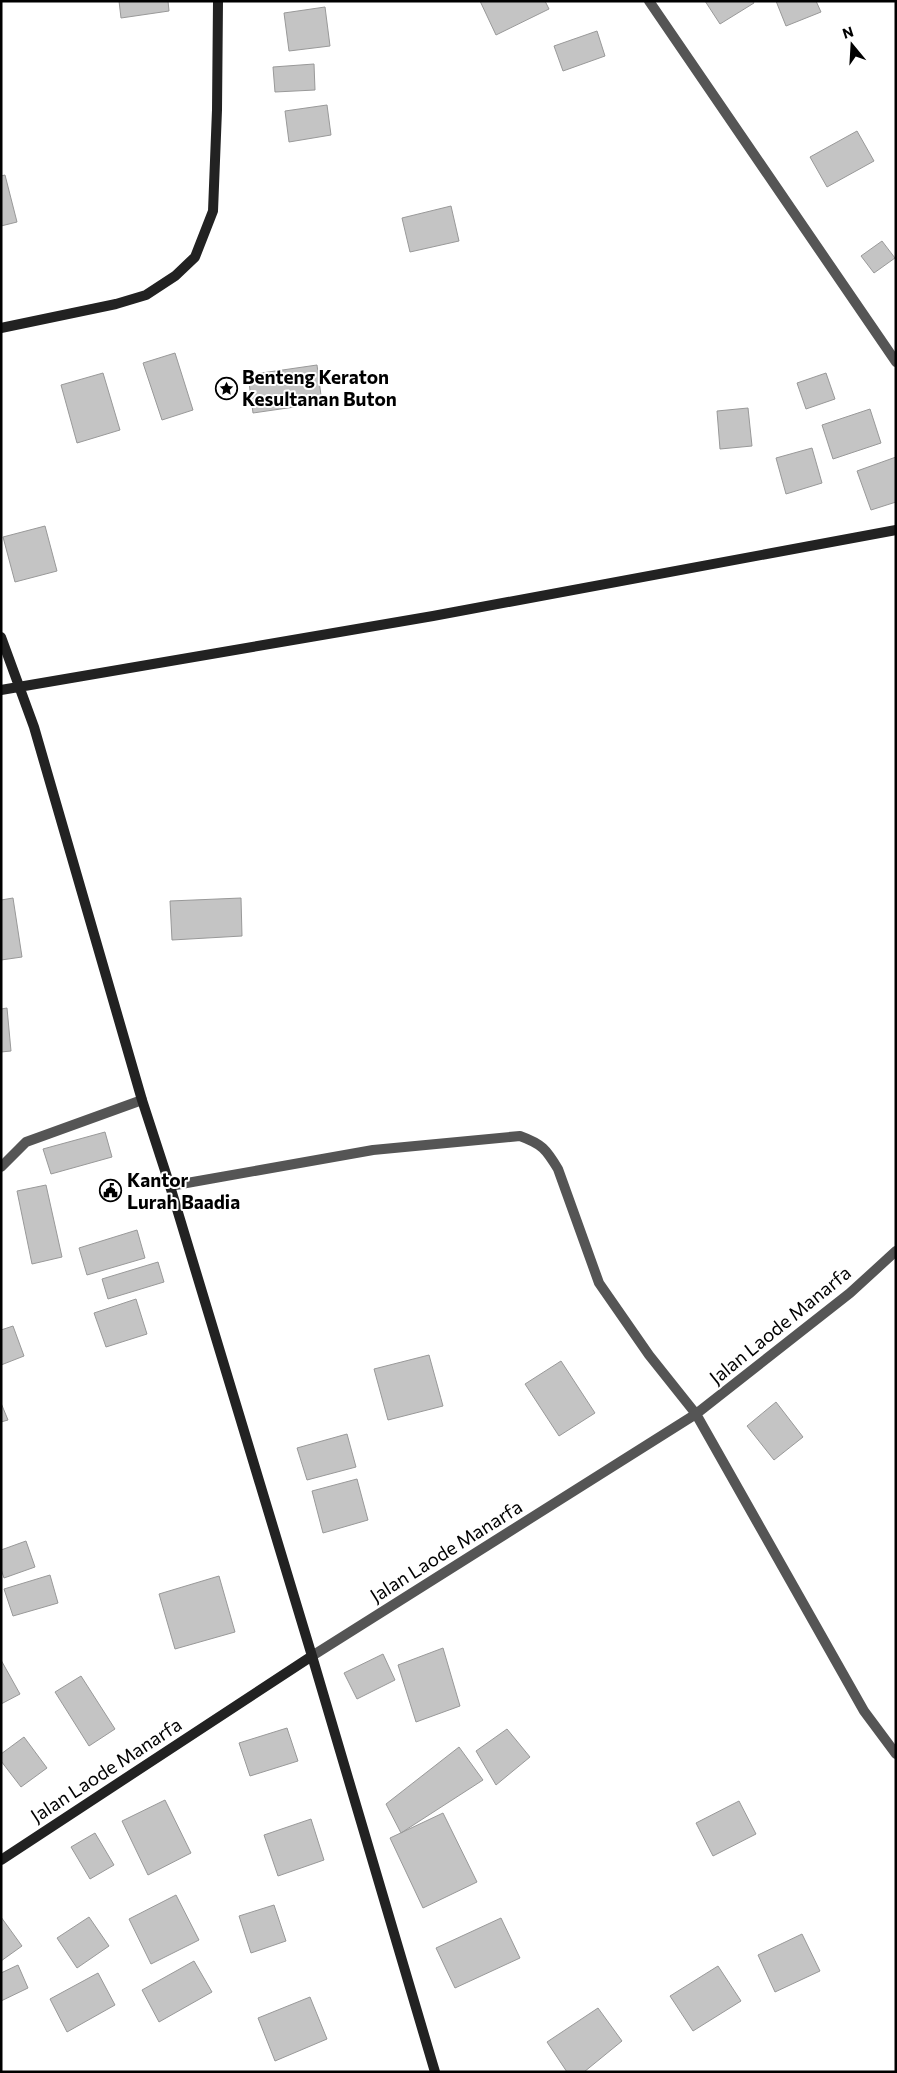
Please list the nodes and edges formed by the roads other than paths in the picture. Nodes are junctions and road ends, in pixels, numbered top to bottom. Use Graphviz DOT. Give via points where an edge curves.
graph roads {
  1 [pos="218,1"];
  2 [pos="649,1"];
  3 [pos="1,328"];
  4 [pos="896,362"];
  5 [pos="896,530"];
  6 [pos="1,637"];
  7 [pos="19,687"];
  8 [pos="1,690"];
  9 [pos="142,1100"];
  10 [pos="1,1167"];
  11 [pos="170,1186"];
  12 [pos="896,1251"];
  13 [pos="696,1414"];
  14 [pos="312,1656"];
  15 [pos="896,1754"];
  16 [pos="1,1860"];
  17 [pos="435,2072"];
  1 -- 3 [label="main road" via="213,211 195,257 175,276 146,295"];
  2 -- 4 [label="street"];
  5 -- 7 [label="main road" via="423,618"];
  6 -- 7 [label="main road"];
  7 -- 8 [label="main road"];
  7 -- 9 [label="main road" via="34,727"];
  9 -- 10 [label="street" via="26,1142"];
  9 -- 11 [label="main road"];
  11 -- 13 [label="street" via="373,1150 520,1136 539,1143 558,1169 599,1283 648,1355"];
  11 -- 14 [label="main road"];
  12 -- 13 [label="street, Jalan Laode Manarfa" via="850,1293"];
  13 -- 14 [label="street, Jalan Laode Manarfa"];
  13 -- 15 [label="street" via="864,1711"];
  14 -- 16 [label="main road, Jalan Laode Manarfa"];
  14 -- 17 [label="main road"];
}
